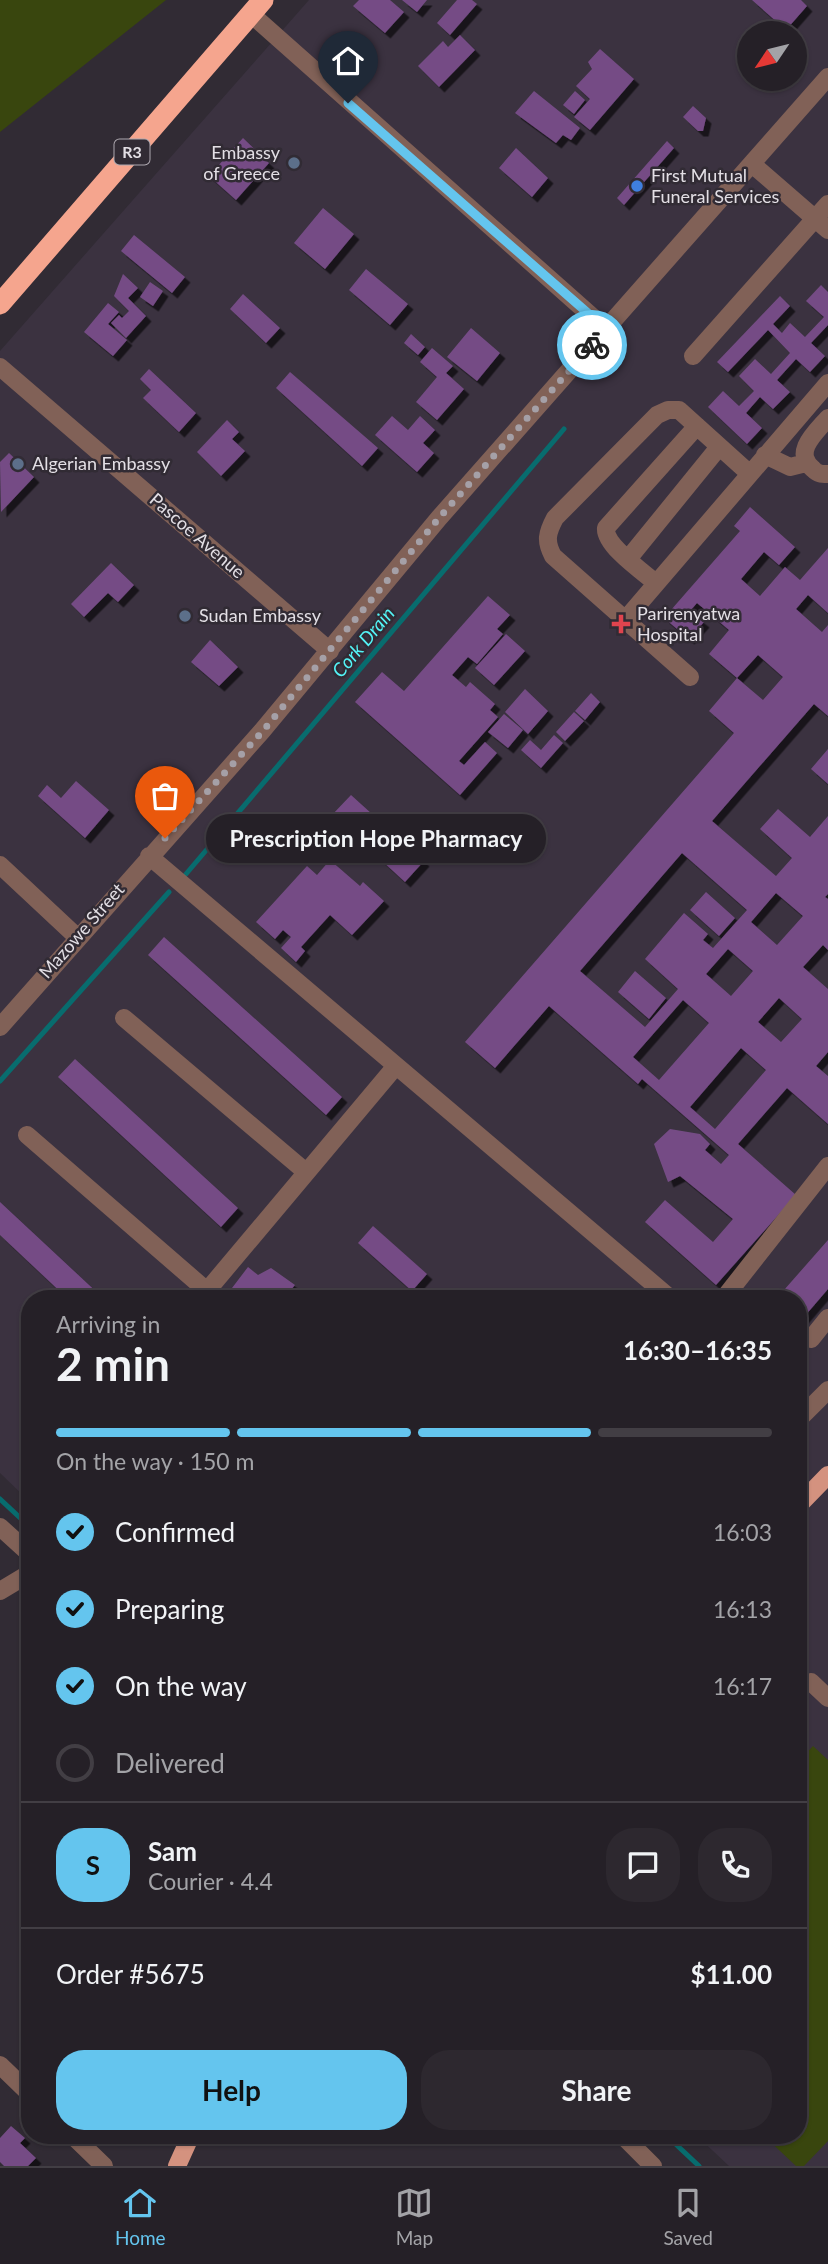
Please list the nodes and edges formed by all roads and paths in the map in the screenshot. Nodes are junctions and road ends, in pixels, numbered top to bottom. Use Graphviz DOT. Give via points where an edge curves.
graph roads {
  1 [pos="257,7"];
  2 [pos="828,77"];
  3 [pos="752,164"];
  4 [pos="828,204"];
  5 [pos="822,225"];
  6 [pos="0,304"];
  7 [pos="606,329"];
  8 [pos="694,356"];
  9 [pos="0,367"];
  10 [pos="828,383"];
  11 [pos="828,418"];
  12 [pos="697,426"];
  13 [pos="719,447"];
  14 [pos="765,455"];
  15 [pos="806,463"];
  16 [pos="750,474"];
  17 [pos="828,474"];
  18 [pos="628,559"];
  19 [pos="656,583"];
  20 [pos="625,620"];
  21 [pos="330,651"];
  22 [pos="690,677"];
  23 [pos="149,856"];
  24 [pos="0,866"];
  25 [pos="78,937"];
  26 [pos="124,1018"];
  27 [pos="0,1027"];
  28 [pos="395,1067"];
  29 [pos="27,1135"];
  30 [pos="828,1166"];
  31 [pos="306,1172"];
  32 [pos="198,1290"];
  33 [pos="208,1290"];
  34 [pos="659,1290"];
  35 [pos="730,1290"];
  36 [pos="828,1318"];
  37 [pos="811,1339"];
  38 [pos="828,1390"];
  39 [pos="807,1411"];
  40 [pos="828,1475"];
  41 [pos="807,1497"];
  42 [pos="0,1527"];
  43 [pos="21,1546"];
  44 [pos="21,1578"];
  45 [pos="0,1591"];
  46 [pos="811,1682"];
  47 [pos="828,1698"];
  48 [pos="0,2065"];
  49 [pos="21,2085"];
  50 [pos="79,2144"];
  51 [pos="187,2144"];
  52 [pos="631,2144"];
  53 [pos="94,2162"];
  54 [pos="177,2166"];
  55 [pos="653,2166"];
  1 -- 6 [label="highway, R3"];
  1 -- 7 [label="street"];
  2 -- 3 [label="street, Mazowe Street"];
  3 -- 5 [label="street"];
  3 -- 7 [label="street, Mazowe Street"];
  4 -- 5 [label="street"];
  5 -- 8 [label="street"];
  7 -- 21 [label="street, Mazowe Street" via="439,518"];
  9 -- 21 [label="street, Pascoe Avenue"];
  10 -- 14 [label="street"];
  11 -- 15 [label="street" via="808,442"];
  12 -- 13 [label="street"];
  12 -- 18 [label="street" via="606,528 607,538"];
  12 -- 20 [label="street" via="679,410 657,415 555,518 548,532 553,556"];
  13 -- 16 [label="street"];
  13 -- 18 [label="street"];
  14 -- 15 [label="street" via="790,467"];
  14 -- 16 [label="street"];
  15 -- 17 [label="street" via="816,473"];
  16 -- 19 [label="street"];
  18 -- 19 [label="street"];
  19 -- 20 [label="street"];
  20 -- 22 [label="street"];
  21 -- 23 [label="street, Mazowe Street"];
  23 -- 25 [label="street, Mazowe Street"];
  23 -- 28 [label="street"];
  24 -- 25 [label="street"];
  25 -- 27 [label="street, Mazowe Street"];
  26 -- 31 [label="street"];
  28 -- 31 [label="street"];
  28 -- 34 [label="street"];
  29 -- 32 [label="street"];
  30 -- 35 [label="street"];
  31 -- 33 [label="street"];
  36 -- 37 [label="street"];
  38 -- 39 [label="street"];
  40 -- 41 [label="main road"];
  42 -- 43 [label="street"];
  44 -- 45 [label="street"];
  46 -- 47 [label="street"];
  48 -- 49 [label="street"];
  50 -- 53 [label="street"];
  51 -- 54 [label="main road"];
  52 -- 55 [label="street"];
}
